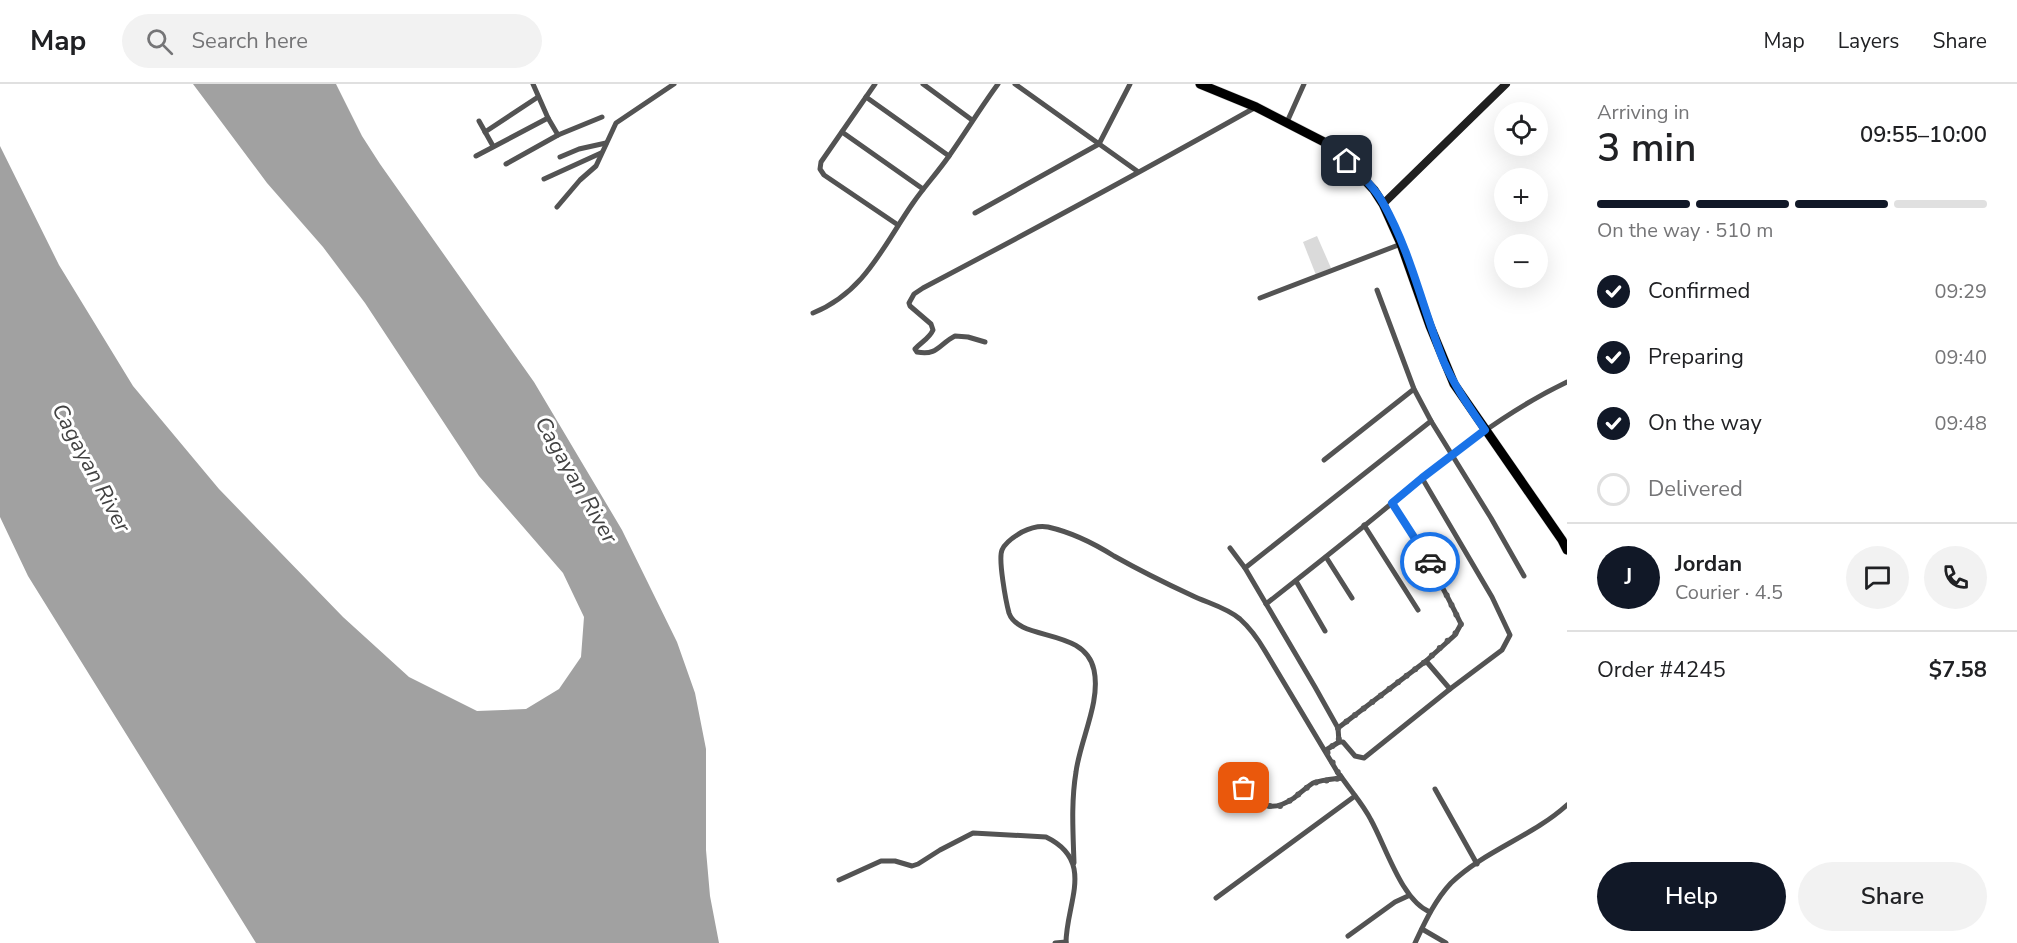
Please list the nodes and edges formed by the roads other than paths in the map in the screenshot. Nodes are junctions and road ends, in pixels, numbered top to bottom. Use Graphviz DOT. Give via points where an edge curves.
graph roads {
  1 [pos="534,84"];
  2 [pos="674,84"];
  3 [pos="875,84"];
  4 [pos="923,84"];
  5 [pos="998,84"];
  6 [pos="1015,84"];
  7 [pos="1130,84"];
  8 [pos="1200,84"];
  9 [pos="1304,84"];
  10 [pos="1506,84"];
  11 [pos="538,97"];
  12 [pos="866,97"];
  13 [pos="1256,107"];
  14 [pos="602,117"];
  15 [pos="548,118"];
  16 [pos="972,120"];
  17 [pos="479,121"];
  18 [pos="1287,122"];
  19 [pos="485,132"];
  20 [pos="842,132"];
  21 [pos="558,135"];
  22 [pos="606,143"];
  23 [pos="1099,144"];
  24 [pos="493,146"];
  25 [pos="601,153"];
  26 [pos="476,156"];
  27 [pos="949,156"];
  28 [pos="560,157"];
  29 [pos="506,164"];
  30 [pos="1137,171"];
  31 [pos="544,179"];
  32 [pos="922,189"];
  33 [pos="1383,204"];
  34 [pos="557,207"];
  35 [pos="975,213"];
  36 [pos="898,225"];
  37 [pos="1401,244"];
  38 [pos="1377,290"];
  39 [pos="1260,298"];
  40 [pos="813,313"];
  41 [pos="985,342"];
  42 [pos="1567,382"];
  43 [pos="1414,389"];
  44 [pos="1431,421"];
  45 [pos="1485,430"];
  46 [pos="1452,454"];
  47 [pos="1324,460"];
  48 [pos="1422,478"];
  49 [pos="1392,503"];
  50 [pos="1365,525"];
  51 [pos="1230,548"];
  52 [pos="1567,550"];
  53 [pos="1326,557"];
  54 [pos="1245,568"];
  55 [pos="1524,576"];
  56 [pos="1296,581"];
  57 [pos="1352,598"];
  58 [pos="1266,604"];
  59 [pos="1418,610"];
  60 [pos="1325,631"];
  61 [pos="1426,661"];
  62 [pos="1450,690"];
  63 [pos="1338,728"];
  64 [pos="1339,742"];
  65 [pos="1326,750"];
  66 [pos="1341,778"];
  67 [pos="1237,779"];
  68 [pos="1436,789"];
  69 [pos="1355,796"];
  70 [pos="1567,805"];
  71 [pos="1074,862"];
  72 [pos="1477,864"];
  73 [pos="839,880"];
  74 [pos="1408,896"];
  75 [pos="1216,898"];
  76 [pos="1430,912"];
  77 [pos="1422,930"];
  78 [pos="1348,936"];
  79 [pos="1066,942"];
  80 [pos="1055,943"];
  81 [pos="1415,943"];
  82 [pos="1446,943"];
  1 -- 11 [label="street"];
  2 -- 22 [label="street" via="616,123"];
  3 -- 12 [label="street"];
  4 -- 16 [label="street"];
  5 -- 16 [label="street"];
  6 -- 23 [label="street"];
  7 -- 23 [label="street"];
  8 -- 13 [label="highway"];
  9 -- 18 [label="street"];
  10 -- 33 [label="street"];
  11 -- 15 [label="street"];
  11 -- 19 [label="street"];
  12 -- 20 [label="street"];
  12 -- 27 [label="street"];
  13 -- 18 [label="highway"];
  13 -- 30 [label="street"];
  14 -- 21 [label="street"];
  15 -- 21 [label="street"];
  15 -- 24 [label="street"];
  16 -- 27 [label="street"];
  17 -- 19 [label="street"];
  18 -- 33 [label="highway" via="1328,144 1364,178"];
  19 -- 24 [label="street"];
  20 -- 32 [label="street"];
  20 -- 36 [label="street" via="819,165 821,172"];
  21 -- 29 [label="street"];
  22 -- 25 [label="street"];
  22 -- 28 [label="street"];
  23 -- 30 [label="street"];
  23 -- 35 [label="street"];
  24 -- 26 [label="street"];
  25 -- 31 [label="street"];
  25 -- 34 [label="street" via="596,166"];
  27 -- 32 [label="street"];
  30 -- 41 [label="street" via="912,297 910,306 933,330 916,351 936,351 955,336"];
  32 -- 36 [label="street"];
  33 -- 37 [label="highway"];
  36 -- 40 [label="street" via="855,287"];
  37 -- 39 [label="street"];
  37 -- 45 [label="highway" via="1454,384"];
  38 -- 43 [label="street"];
  42 -- 45 [label="street" via="1523,404"];
  43 -- 44 [label="street"];
  43 -- 47 [label="street"];
  44 -- 46 [label="street"];
  44 -- 54 [label="street"];
  45 -- 46 [label="street"];
  45 -- 52 [label="highway"];
  46 -- 48 [label="street"];
  46 -- 55 [label="street"];
  48 -- 49 [label="street"];
  48 -- 62 [label="street" via="1510,635 1502,650"];
  49 -- 50 [label="street"];
  49 -- 61 [label="street" via="1442,583 1461,624 1455,635"];
  50 -- 53 [label="street"];
  50 -- 59 [label="street"];
  51 -- 54 [label="street"];
  53 -- 56 [label="street"];
  53 -- 57 [label="street"];
  54 -- 58 [label="street"];
  56 -- 58 [label="street"];
  56 -- 60 [label="street"];
  58 -- 63 [label="street"];
  61 -- 62 [label="street"];
  61 -- 63 [label="street"];
  62 -- 64 [label="street" via="1364,758 1355,756"];
  63 -- 64 [label="street"];
  64 -- 65 [label="street"];
  65 -- 66 [label="street"];
  65 -- 71 [label="street" via="1255,635 1238,618 1073,536 1048,527 1032,527 1002,548 1009,615 1018,625 1081,648 1089,657 1096,680 1076,770 1072,806"];
  66 -- 67 [label="street" via="1313,783 1284,804 1270,807 1259,804"];
  66 -- 69 [label="street" via="1340,775"];
  68 -- 72 [label="street"];
  69 -- 74 [label="street" via="1371,819"];
  69 -- 75 [label="street"];
  70 -- 72 [label="street"];
  71 -- 73 [label="street" via="1055,841 1046,837 973,833 918,864 882,861"];
  71 -- 79 [label="street" via="1075,885"];
  72 -- 76 [label="street" via="1451,884"];
  74 -- 76 [label="street"];
  74 -- 78 [label="street"];
  76 -- 77 [label="street"];
  77 -- 81 [label="street"];
  77 -- 82 [label="street"];
  79 -- 80 [label="street"];
}
